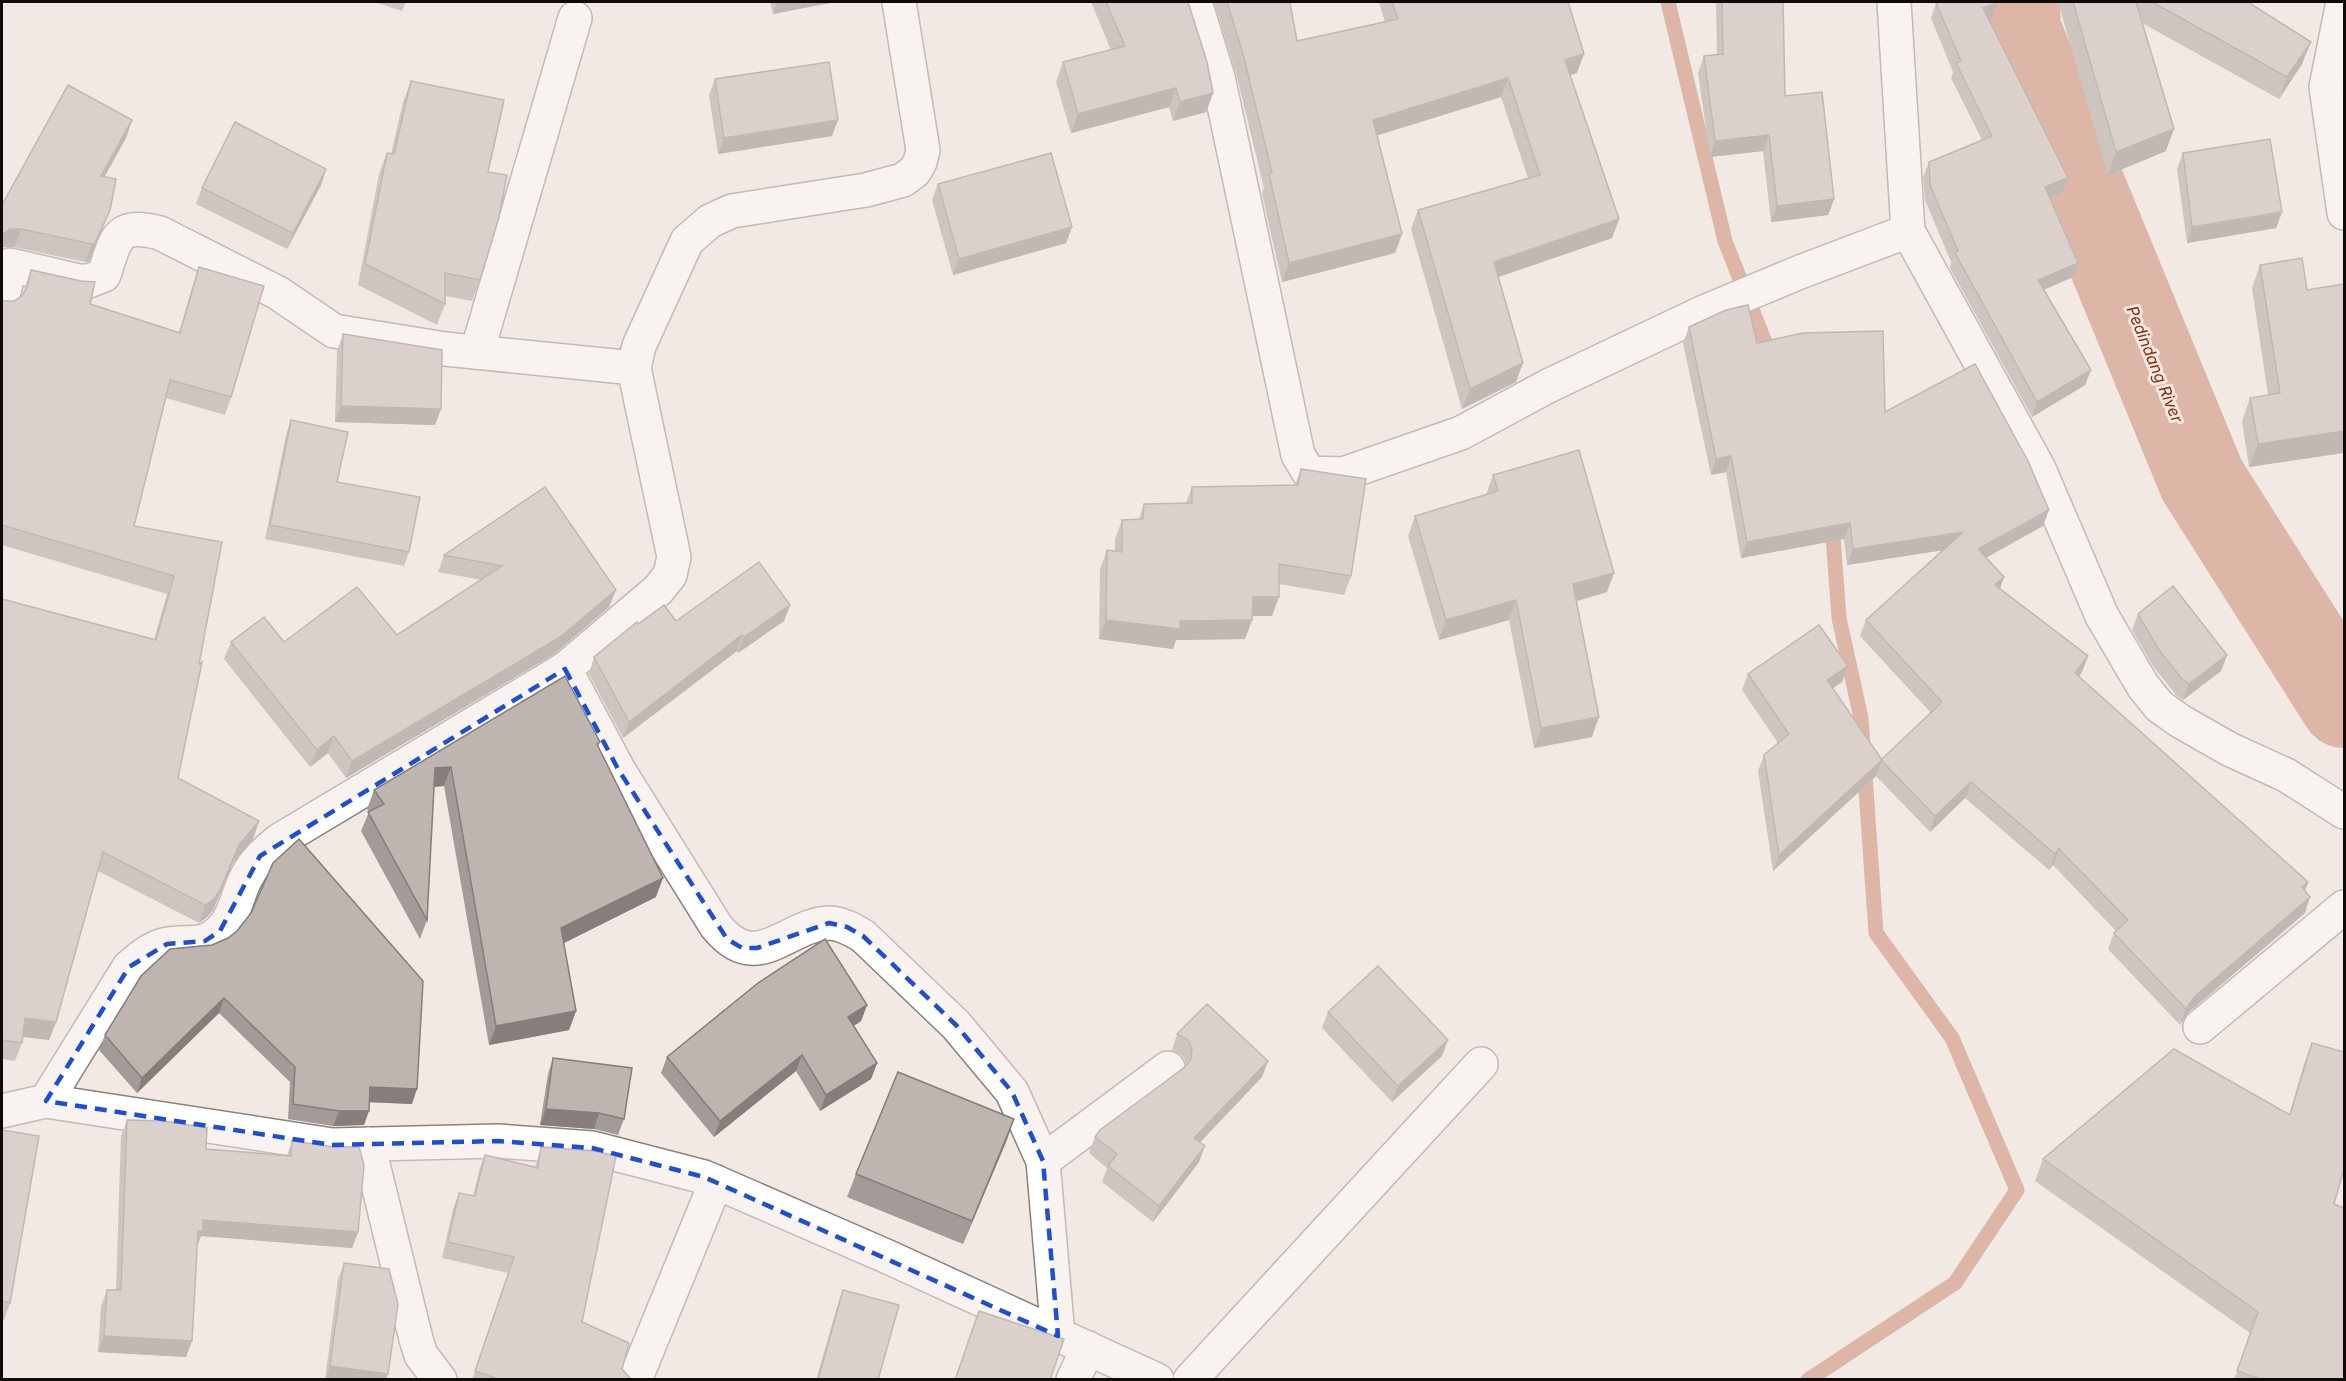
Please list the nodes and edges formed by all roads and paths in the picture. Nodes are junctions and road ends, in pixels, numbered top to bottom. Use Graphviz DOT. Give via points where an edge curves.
graph roads {
  1 [pos="899,2"];
  2 [pos="1195,2"];
  3 [pos="1894,2"];
  4 [pos="2343,2"];
  5 [pos="575,18"];
  6 [pos="2344,213"];
  7 [pos="1908,231"];
  8 [pos="6,264"];
  9 [pos="2,301"];
  10 [pos="477,352"];
  11 [pos="634,368"];
  12 [pos="565,669"];
  13 [pos="2344,812"];
  14 [pos="2344,908"];
  15 [pos="2200,1027"];
  16 [pos="1481,1064"];
  17 [pos="1168,1068"];
  18 [pos="46,1101"];
  19 [pos="2,1111"];
  20 [pos="368,1144"];
  21 [pos="1043,1161"];
  22 [pos="716,1182"];
  23 [pos="1073,1342"];
  24 [pos="640,1378"];
  25 [pos="440,1380"];
  26 [pos="1073,1380"];
  27 [pos="1157,1380"];
  28 [pos="1190,1380"];
  1 -- 11 [label="street" via="923,150 915,171 903,180 866,190 732,211 710,221 687,241 639,346"];
  2 -- 7 [label="street" via="1218,77 1298,455 1309,473 1343,474 1461,433 1548,386 1704,312"];
  3 -- 7 [label="street"];
  4 -- 6 [label="street" via="2326,87"];
  5 -- 10 [label="street"];
  7 -- 13 [label="street" via="2039,470 2102,616 2143,686 2159,706 2180,721 2286,775"];
  8 -- 9 [label="street"];
  8 -- 10 [label="street" via="90,281 104,275 118,238 140,228 160,233 278,293 334,331"];
  10 -- 11 [label="street"];
  11 -- 12 [label="street" via="674,557 670,576"];
  12 -- 18 [label="street" via="280,840 260,856 220,932 192,944 167,944 146,953 129,968"];
  12 -- 21 [label="street" via="618,769 727,939 742,948 757,948 830,923 863,936 956,1025 1012,1092"];
  14 -- 15 [label="street"];
  16 -- 28 [label="street"];
  17 -- 21 [label="street"];
  18 -- 19 [label="street"];
  18 -- 20 [label="street" via="332,1145"];
  20 -- 22 [label="street" via="498,1141 592,1148"];
  20 -- 25 [label="street" via="416,1339 421,1355"];
  21 -- 23 [label="street"];
  22 -- 23 [label="street"];
  22 -- 24 [label="street"];
  23 -- 26 [label="street"];
  23 -- 27 [label="street"];
}
